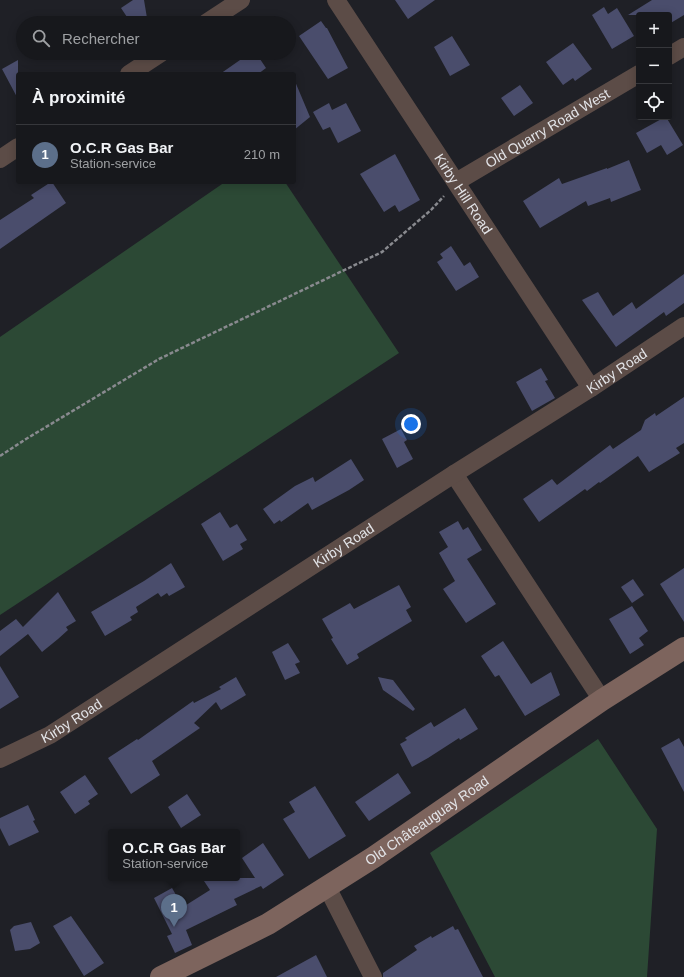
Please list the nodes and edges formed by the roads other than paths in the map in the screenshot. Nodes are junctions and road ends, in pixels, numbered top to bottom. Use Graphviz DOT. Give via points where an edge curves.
graph roads {
  1 [pos="241,0"];
  2 [pos="336,0"];
  3 [pos="217,16"];
  4 [pos="684,47"];
  5 [pos="672,54"];
  6 [pos="150,60"];
  7 [pos="132,72"];
  8 [pos="636,76"];
  9 [pos="16,148"];
  10 [pos="0,159"];
  11 [pos="456,182"];
  12 [pos="684,326"];
  13 [pos="591,388"];
  14 [pos="454,474"];
  15 [pos="684,648"];
  16 [pos="602,700"];
  17 [pos="0,759"];
  18 [pos="327,887"];
  19 [pos="161,977"];
  20 [pos="373,977"];
  1 -- 3 [label="street"];
  2 -- 11 [label="street, Kirby Hill Road"];
  4 -- 5 [label="street"];
  6 -- 7 [label="street"];
  8 -- 11 [label="street, Old Quarry Road West"];
  9 -- 10 [label="street"];
  11 -- 13 [label="street, Kirby Hill Road"];
  12 -- 13 [label="street, Kirby Road"];
  13 -- 14 [label="street, Kirby Road"];
  14 -- 16 [label="street"];
  14 -- 17 [label="street, Kirby Road" via="50,736"];
  15 -- 16 [label="street, Old Châteauguay Road"];
  16 -- 18 [label="street, Old Châteauguay Road"];
  18 -- 19 [label="street, Old Châteauguay Road" via="268,924"];
  18 -- 20 [label="street"];
}
